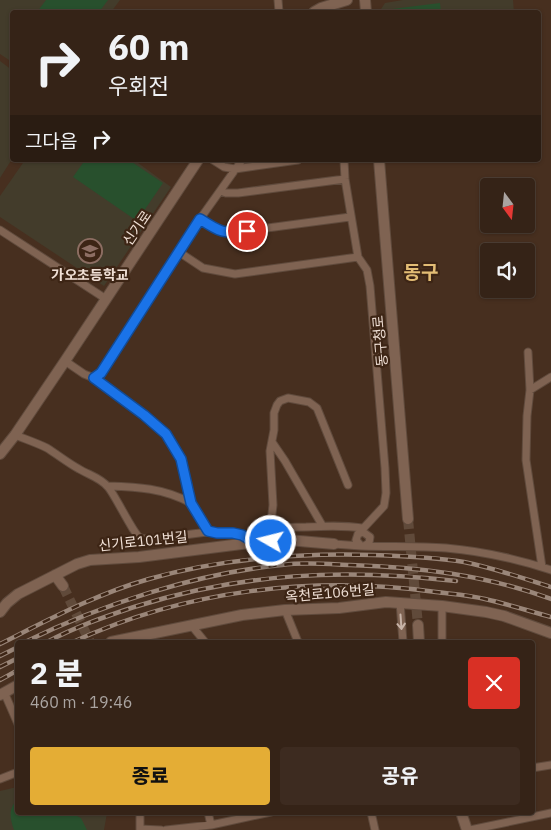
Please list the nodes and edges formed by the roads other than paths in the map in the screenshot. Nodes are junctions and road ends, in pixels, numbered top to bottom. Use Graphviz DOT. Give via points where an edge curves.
graph roads {
  1 [pos="347,0"];
  2 [pos="318,10"];
  3 [pos="197,162"];
  4 [pos="216,162"];
  5 [pos="241,162"];
  6 [pos="284,162"];
  7 [pos="344,162"];
  8 [pos="379,162"];
  9 [pos="236,169"];
  10 [pos="345,179"];
  11 [pos="221,191"];
  12 [pos="350,217"];
  13 [pos="200,219"];
  14 [pos="0,230"];
  15 [pos="179,252"];
  16 [pos="358,257"];
  17 [pos="106,299"];
  18 [pos="528,352"];
  19 [pos="65,361"];
  20 [pos="551,377"];
  21 [pos="94,378"];
  22 [pos="530,390"];
  23 [pos="15,435"];
  24 [pos="272,442"];
  25 [pos="0,454"];
  26 [pos="348,485"];
  27 [pos="108,486"];
  28 [pos="191,503"];
  29 [pos="408,519"];
  30 [pos="370,521"];
  31 [pos="322,525"];
  32 [pos="208,531"];
  33 [pos="270,531"];
  34 [pos="359,533"];
  35 [pos="369,536"];
  36 [pos="265,541"];
  37 [pos="254,542"];
  38 [pos="334,544"];
  39 [pos="363,546"];
  40 [pos="381,546"];
  41 [pos="542,567"];
  42 [pos="551,570"];
  43 [pos="55,575"];
  44 [pos="63,586"];
  45 [pos="400,602"];
  46 [pos="442,606"];
  47 [pos="285,610"];
  48 [pos="0,612"];
  49 [pos="418,624"];
  50 [pos="192,626"];
  51 [pos="551,634"];
  52 [pos="121,640"];
  53 [pos="203,640"];
  54 [pos="297,640"];
  55 [pos="403,640"];
  56 [pos="419,640"];
  57 [pos="442,640"];
  58 [pos="15,687"];
  59 [pos="2,694"];
  60 [pos="15,718"];
  61 [pos="551,765"];
  62 [pos="535,768"];
  63 [pos="15,773"];
  64 [pos="0,779"];
  65 [pos="551,814"];
  66 [pos="140,815"];
  67 [pos="209,815"];
  68 [pos="256,815"];
  69 [pos="372,815"];
  70 [pos="462,815"];
  71 [pos="211,825"];
  72 [pos="140,829"];
  73 [pos="161,830"];
  74 [pos="166,830"];
  75 [pos="375,830"];
  76 [pos="469,830"];
  1 -- 2 [label="street"];
  3 -- 17 [label="street, 신기로"];
  4 -- 9 [label="street"];
  5 -- 9 [label="street"];
  6 -- 9 [label="street"];
  7 -- 10 [label="street"];
  8 -- 29 [label="street, 동구청로"];
  9 -- 11 [label="street"];
  10 -- 11 [label="street" via="238,193"];
  10 -- 12 [label="street"];
  11 -- 13 [label="street"];
  12 -- 13 [label="street" via="229,233"];
  12 -- 16 [label="street"];
  13 -- 15 [label="street"];
  14 -- 17 [label="street"];
  15 -- 16 [label="street" via="203,268 235,274"];
  15 -- 21 [label="street" via="101,373"];
  16 -- 30 [label="street" via="367,270 370,286 385,468 384,506"];
  17 -- 19 [label="street, 신기로"];
  18 -- 22 [label="street"];
  19 -- 21 [label="street"];
  19 -- 23 [label="street, 신기로"];
  20 -- 22 [label="street"];
  21 -- 28 [label="street" via="166,434 181,459"];
  22 -- 41 [label="street" via="526,460"];
  23 -- 25 [label="street, 신기로"];
  23 -- 27 [label="street" via="46,448"];
  24 -- 26 [label="street" via="274,412 280,401 288,398 310,402 317,408"];
  24 -- 31 [label="street"];
  24 -- 33 [label="street"];
  27 -- 28 [label="street" via="139,487 174,494"];
  27 -- 32 [label="street" via="141,538 178,537"];
  28 -- 32 [label="street"];
  30 -- 34 [label="street"];
  30 -- 35 [label="street"];
  31 -- 33 [label="street"];
  31 -- 34 [label="street" via="346,525"];
  32 -- 37 [label="street" via="242,535"];
  33 -- 36 [label="street"];
  34 -- 35 [label="street"];
  34 -- 38 [label="street" via="349,541"];
  34 -- 39 [label="street" via="357,542"];
  35 -- 39 [label="street" via="369,543"];
  35 -- 40 [label="street"];
  36 -- 37 [label="street, 신기로101번길"];
  36 -- 38 [label="street, 신기로101번길"];
  37 -- 43 [label="street, 신기로101번길" via="90,560"];
  38 -- 39 [label="street"];
  39 -- 40 [label="street"];
  40 -- 41 [label="street" via="446,548"];
  41 -- 42 [label="street"];
  43 -- 44 [label="street"];
  43 -- 48 [label="street, 신기로101번길" via="18,594"];
  45 -- 46 [label="street, 옥천로106번길"];
  45 -- 47 [label="street, 옥천로106번길"];
  45 -- 55 [label="street, one-way"];
  46 -- 51 [label="street, 옥천로106번길" via="504,616"];
  46 -- 57 [label="street"];
  47 -- 50 [label="street, 옥천로106번길"];
  47 -- 54 [label="street"];
  49 -- 56 [label="street"];
  50 -- 52 [label="street, 옥천로106번길"];
  50 -- 53 [label="street"];
  58 -- 59 [label="street"];
  59 -- 60 [label="street"];
  61 -- 62 [label="street"];
  63 -- 64 [label="street"];
  65 -- 76 [label="street"];
  66 -- 72 [label="street"];
  67 -- 71 [label="street"];
  68 -- 71 [label="street"];
  69 -- 75 [label="street"];
  70 -- 76 [label="street"];
  71 -- 74 [label="street"];
  72 -- 73 [label="street"];
}
